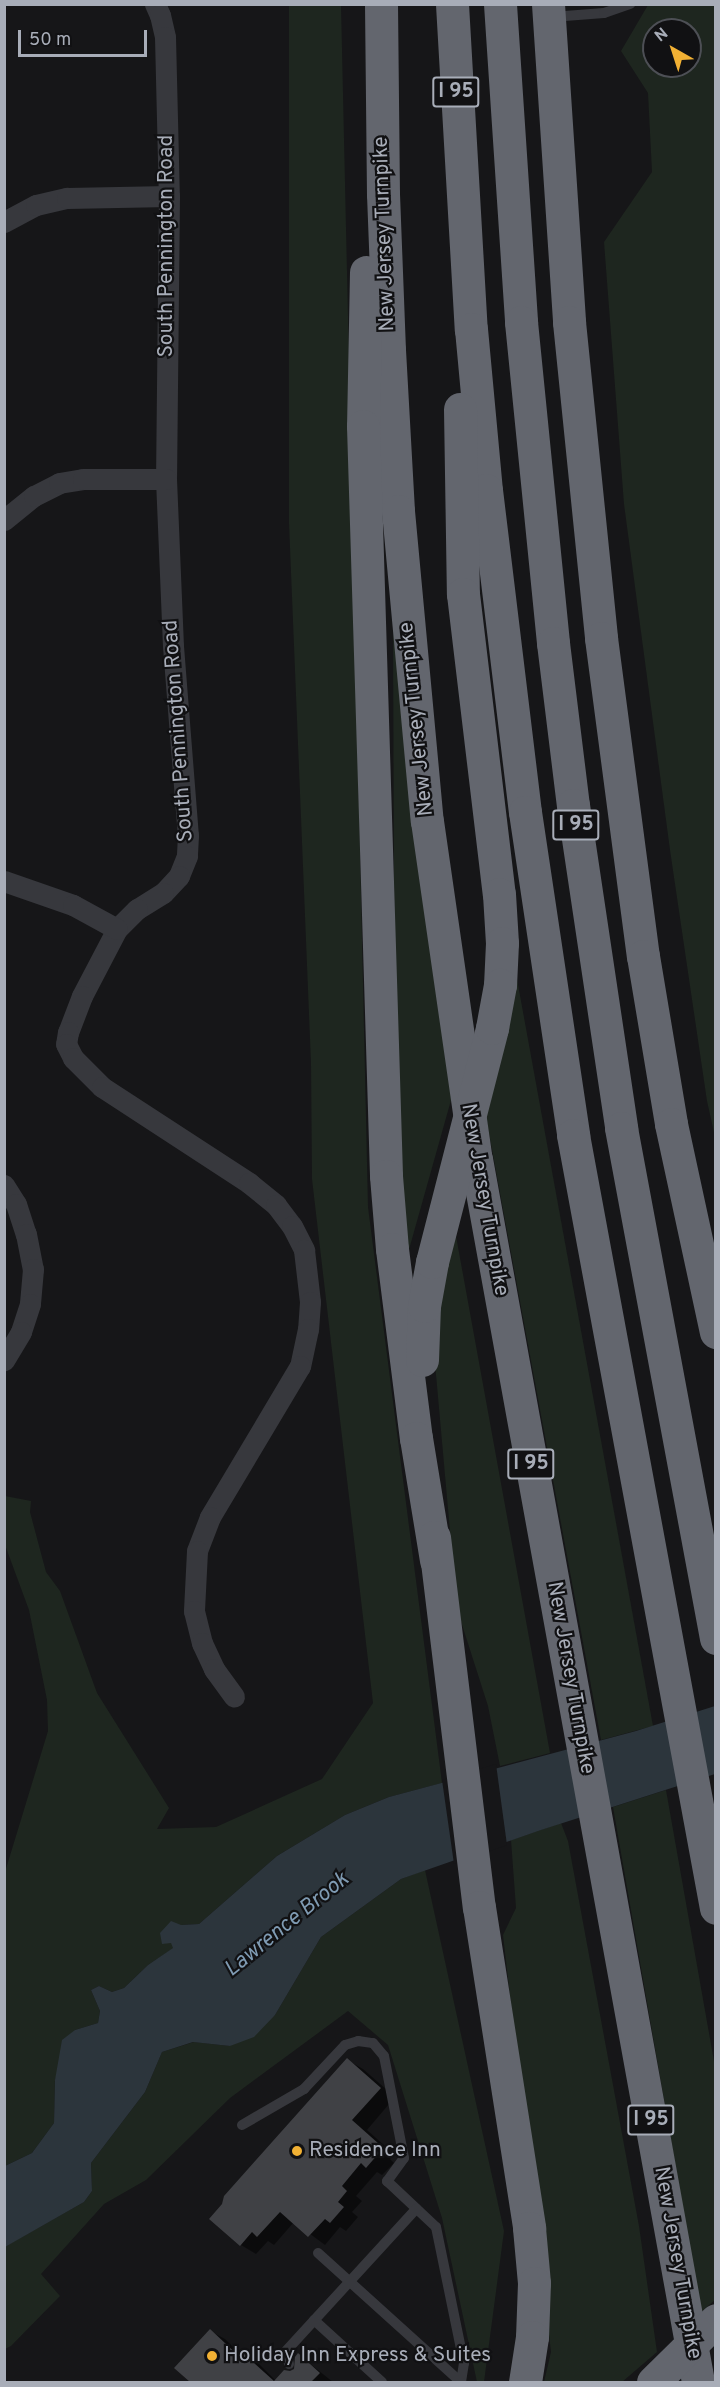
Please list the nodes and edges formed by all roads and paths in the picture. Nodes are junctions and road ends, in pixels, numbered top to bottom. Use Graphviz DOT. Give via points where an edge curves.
graph roads {
  1 [pos="155,4"];
  2 [pos="376,4"];
  3 [pos="381,4"];
  4 [pos="452,4"];
  5 [pos="500,4"];
  6 [pos="630,4"];
  7 [pos="548,11"];
  8 [pos="461,179"];
  9 [pos="169,196"];
  10 [pos="4,222"];
  11 [pos="166,479"];
  12 [pos="4,520"];
  13 [pos="4,881"];
  14 [pos="117,929"];
  15 [pos="4,1185"];
  16 [pos="716,1332"];
  17 [pos="4,1360"];
  18 [pos="690,1509"];
  19 [pos="436,1560"];
  20 [pos="716,1563"];
  21 [pos="716,1638"];
  22 [pos="234,1697"];
  23 [pos="716,1908"];
  24 [pos="242,2125"];
  25 [pos="416,2208"];
  26 [pos="318,2253"];
  27 [pos="350,2281"];
  28 [pos="314,2320"];
  29 [pos="716,2320"];
  30 [pos="716,2350"];
  31 [pos="289,2364"];
  32 [pos="382,2382"];
  33 [pos="461,2382"];
  34 [pos="525,2382"];
  35 [pos="653,2382"];
  36 [pos="682,2382"];
  37 [pos="698,2382"];
  1 -- 9 [label="street, South Pennington Road" via="165,37"];
  2 -- 19 [label="highway" via="363,426 386,1176 416,1438"];
  3 -- 37 [label="highway, New Jersey Turnpike / I 95" via="382,194 399,523 428,821 476,1159"];
  4 -- 8 [label="highway, I 95"];
  5 -- 18 [label="highway, I 95" via="521,322 553,643 621,1128"];
  6 -- 7 [label="lane" via="604,14"];
  7 -- 16 [label="highway, I 95" via="569,322 601,638 641,945 667,1101"];
  8 -- 19 [label="highway, bridge" via="460,535 470,658 499,894 500,985 424,1306 422,1396"];
  8 -- 23 [label="highway, I 95" via="486,490 525,812 573,1135"];
  9 -- 10 [label="street" via="67,198 36,206"];
  9 -- 11 [label="street, South Pennington Road"];
  11 -- 12 [label="street" via="83,479 59,483 34,496"];
  11 -- 14 [label="street, South Pennington Road" via="187,856 178,876 163,893 137,909"];
  13 -- 14 [label="street" via="73,905"];
  14 -- 22 [label="street, South Pennington Road" via="68,1032 66,1044 73,1058 102,1087 276,1205 304,1250 310,1302 300,1366 210,1518 197,1551 194,1611 202,1643"];
  15 -- 17 [label="street" via="16,1204 33,1269 30,1304 21,1332"];
  18 -- 20 [label="highway"];
  18 -- 21 [label="highway, I 95"];
  19 -- 34 [label="highway" via="479,1906 529,2228 534,2283"];
  24 -- 25 [label="lane" via="304,2089 345,2045 358,2040 373,2043 384,2056 404,2158 387,2181"];
  25 -- 27 [label="lane"];
  25 -- 33 [label="lane" via="436,2228 464,2363"];
  26 -- 27 [label="lane"];
  27 -- 28 [label="lane"];
  27 -- 33 [label="lane"];
  28 -- 31 [label="lane" via="286,2351"];
  28 -- 32 [label="lane"];
  29 -- 35 [label="highway, bridge"];
  30 -- 36 [label="highway"];
}
